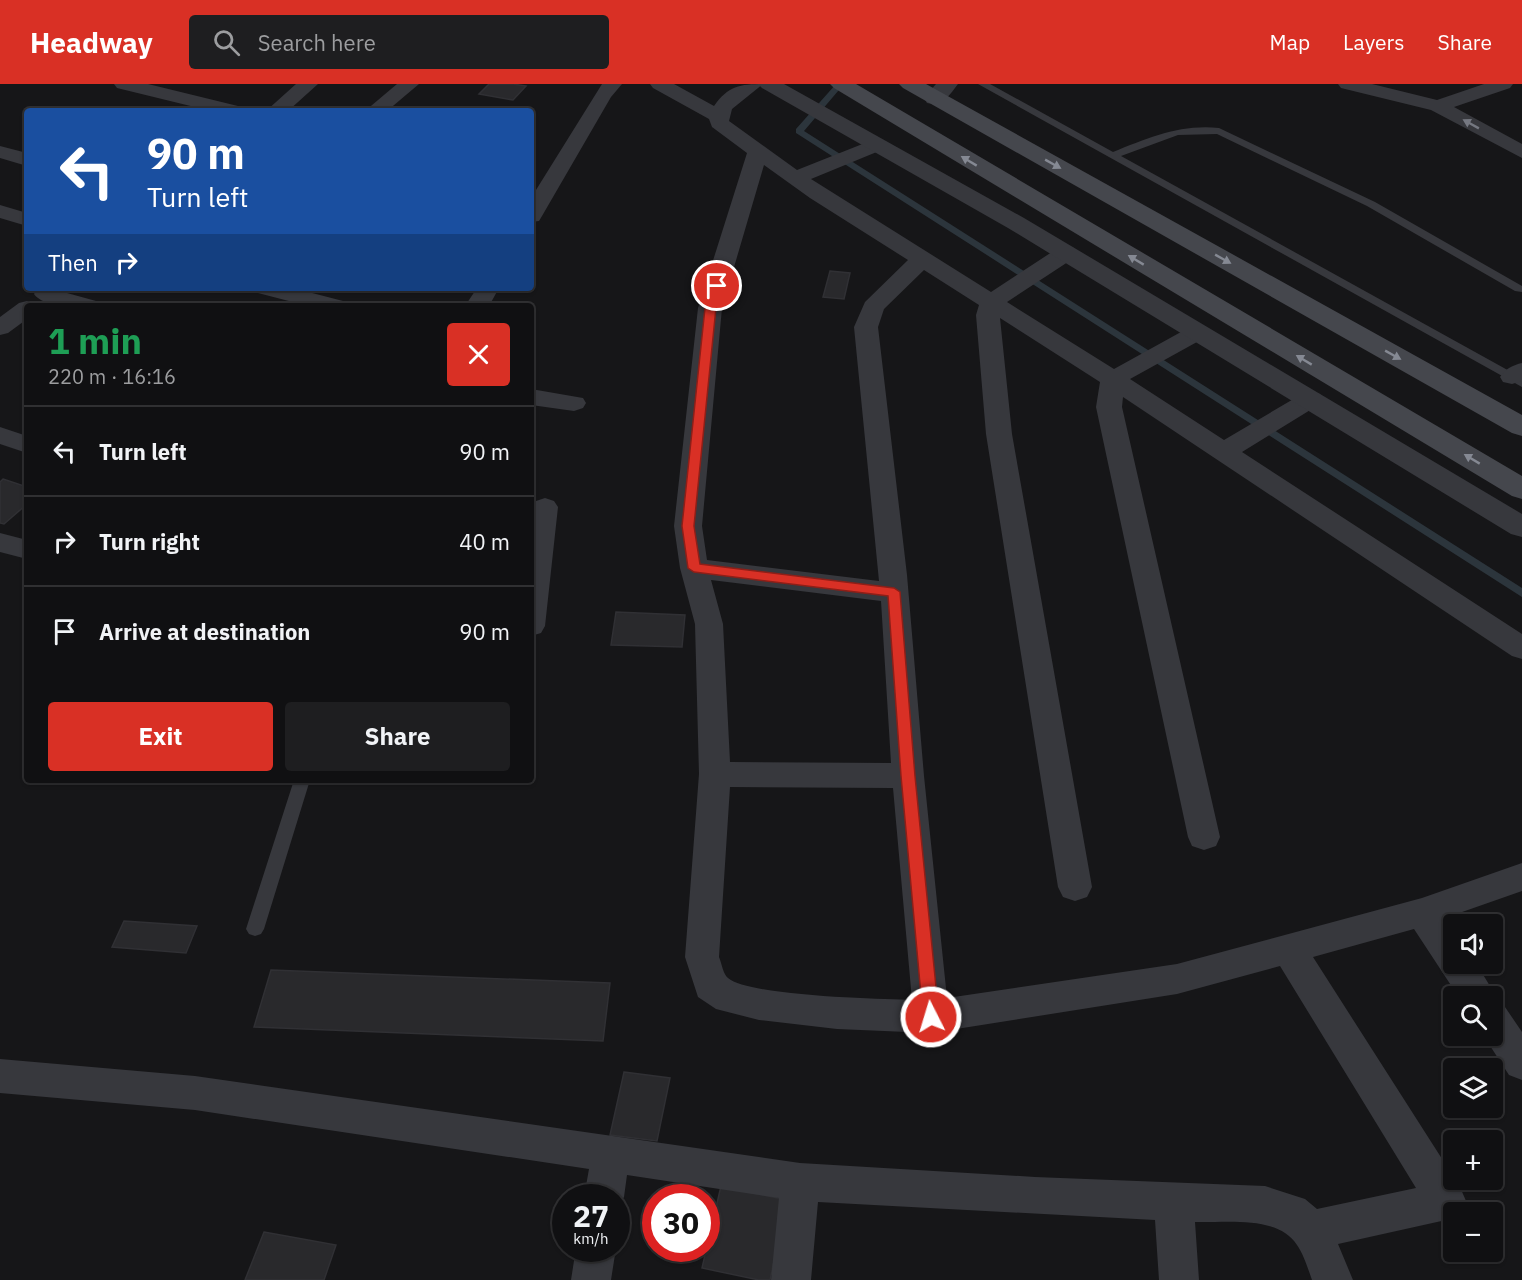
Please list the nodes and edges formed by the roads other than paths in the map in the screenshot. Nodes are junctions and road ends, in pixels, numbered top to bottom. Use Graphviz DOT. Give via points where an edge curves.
graph roads {
  1 [pos="124,84"];
  2 [pos="308,84"];
  3 [pos="409,84"];
  4 [pos="612,84"];
  5 [pos="660,84"];
  6 [pos="753,84"];
  7 [pos="769,84"];
  8 [pos="910,84"];
  9 [pos="983,84"];
  10 [pos="1348,84"];
  11 [pos="1503,84"];
  12 [pos="848,89"];
  13 [pos="941,91"];
  14 [pos="1438,106"];
  15 [pos="725,107"];
  16 [pos="223,108"];
  17 [pos="280,108"];
  18 [pos="379,108"];
  19 [pos="877,145"];
  20 [pos="0,152"];
  21 [pos="758,152"];
  22 [pos="1522,152"];
  23 [pos="1112,156"];
  24 [pos="24,159"];
  25 [pos="801,176"];
  26 [pos="0,211"];
  27 [pos="534,211"];
  28 [pos="24,219"];
  29 [pos="1066,253"];
  30 [pos="922,259"];
  31 [pos="1519,289"];
  32 [pos="278,291"];
  33 [pos="39,299"];
  34 [pos="996,299"];
  35 [pos="67,303"];
  36 [pos="324,303"];
  37 [pos="24,310"];
  38 [pos="0,328"];
  39 [pos="1198,332"];
  40 [pos="1119,375"];
  41 [pos="1519,377"];
  42 [pos="534,397"];
  43 [pos="1311,399"];
  44 [pos="574,403"];
  45 [pos="1522,427"];
  46 [pos="0,435"];
  47 [pos="24,444"];
  48 [pos="1229,448"];
  49 [pos="1522,489"];
  50 [pos="545,507"];
  51 [pos="1522,527"];
  52 [pos="0,542"];
  53 [pos="24,549"];
  54 [pos="694,568"];
  55 [pos="894,592"];
  56 [pos="534,600"];
  57 [pos="1520,643"];
  58 [pos="715,774"];
  59 [pos="908,776"];
  60 [pos="301,783"];
  61 [pos="1204,837"];
  62 [pos="1522,877"];
  63 [pos="1075,887"];
  64 [pos="1422,912"];
  65 [pos="255,929"];
  66 [pos="1443,943"];
  67 [pos="1288,948"];
  68 [pos="931,1017"];
  69 [pos="1503,1034"];
  70 [pos="1522,1063"];
  71 [pos="0,1076"];
  72 [pos="610,1154"];
  73 [pos="800,1182"];
  74 [pos="606,1184"];
  75 [pos="1174,1202"];
  76 [pos="1311,1230"];
  77 [pos="594,1262"];
  78 [pos="591,1280"];
  79 [pos="791,1280"];
  80 [pos="1179,1280"];
  81 [pos="1333,1280"];
  1 -- 16 [label="street"];
  2 -- 17 [label="street"];
  3 -- 18 [label="street"];
  4 -- 27 [label="street"];
  5 -- 15 [label="street"];
  6 -- 15 [label="street"];
  7 -- 19 [label="street"];
  8 -- 13 [label="main road"];
  9 -- 23 [label="lane"];
  10 -- 14 [label="street"];
  11 -- 14 [label="street"];
  49 -- 12 [label="main road, one-way"];
  13 -- 45 [label="main road, one-way"];
  22 -- 14 [label="street, one-way"];
  15 -- 21 [label="street" via="719,123"];
  19 -- 25 [label="street"];
  19 -- 29 [label="street"];
  20 -- 24 [label="street"];
  21 -- 25 [label="street"];
  21 -- 54 [label="street" via="710,308 688,526"];
  23 -- 31 [label="lane" via="1181,130 1219,132 1371,204"];
  23 -- 41 [label="lane"];
  25 -- 30 [label="street"];
  26 -- 28 [label="street"];
  29 -- 34 [label="street"];
  29 -- 39 [label="street"];
  30 -- 34 [label="street"];
  30 -- 55 [label="street" via="873,307 866,327"];
  32 -- 36 [label="street"];
  33 -- 35 [label="street"];
  34 -- 40 [label="street"];
  34 -- 63 [label="street" via="988,315 999,434"];
  37 -- 38 [label="street"];
  39 -- 40 [label="street"];
  39 -- 43 [label="street"];
  40 -- 48 [label="street"];
  40 -- 61 [label="street" via="1109,407"];
  42 -- 44 [label="street"];
  43 -- 48 [label="street"];
  43 -- 51 [label="street"];
  46 -- 47 [label="street"];
  48 -- 57 [label="street"];
  50 -- 56 [label="street"];
  52 -- 53 [label="street"];
  54 -- 55 [label="street"];
  54 -- 58 [label="street" via="709,624"];
  55 -- 59 [label="street"];
  58 -- 59 [label="street"];
  58 -- 68 [label="street" via="702,957 711,986 729,998 759,1004 837,1013"];
  59 -- 68 [label="street"];
  60 -- 65 [label="lane"];
  62 -- 64 [label="street"];
  64 -- 66 [label="street"];
  64 -- 67 [label="street"];
  67 -- 68 [label="street" via="1177,979"];
  67 -- 76 [label="street" via="1446,1201"];
  69 -- 70 [label="street"];
  71 -- 72 [label="street" via="195,1093"];
  72 -- 73 [label="street"];
  72 -- 74 [label="street"];
  73 -- 75 [label="street"];
  73 -- 79 [label="street"];
  75 -- 76 [label="street" via="1265,1205 1291,1213"];
  75 -- 80 [label="street"];
  76 -- 81 [label="street"];
  77 -- 78 [label="street"];
}
